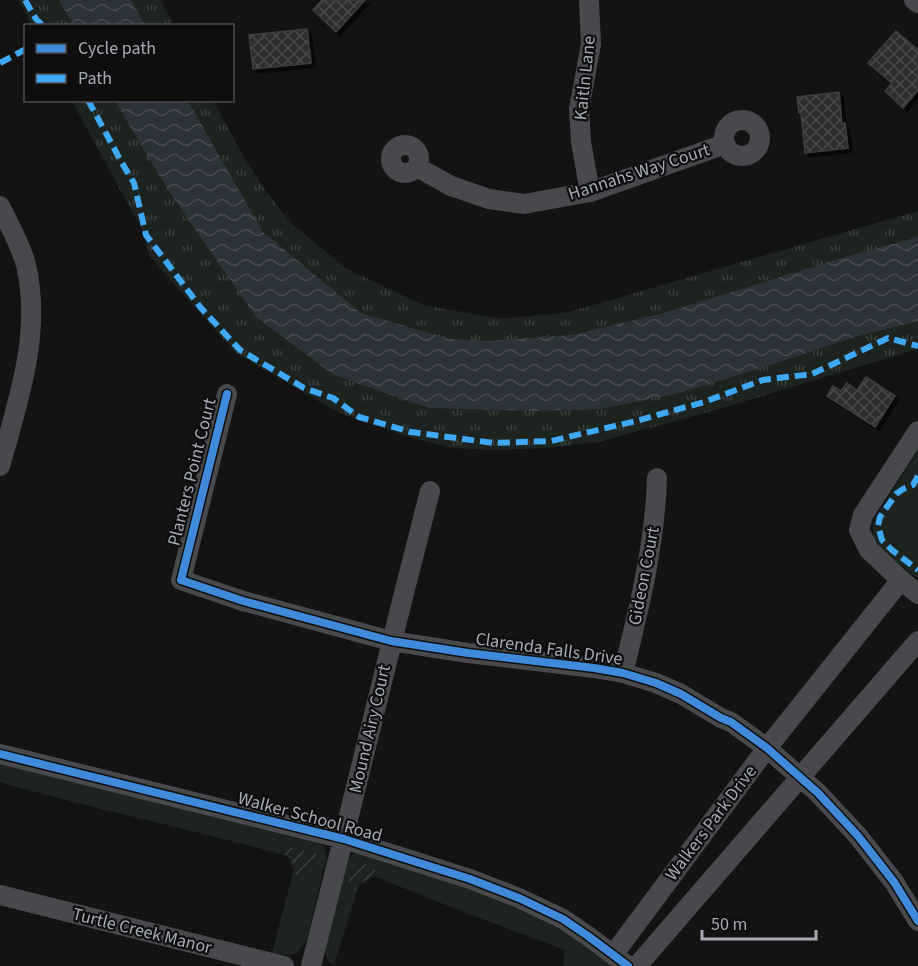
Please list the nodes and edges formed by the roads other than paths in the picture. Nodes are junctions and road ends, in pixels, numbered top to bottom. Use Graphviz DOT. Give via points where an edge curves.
graph roads {
  1 [pos="590,0"];
  2 [pos="914,0"];
  3 [pos="918,3"];
  4 [pos="725,144"];
  5 [pos="417,167"];
  6 [pos="590,192"];
  7 [pos="3,211"];
  8 [pos="227,394"];
  9 [pos="6,416"];
  10 [pos="918,431"];
  11 [pos="0,466"];
  12 [pos="657,478"];
  13 [pos="430,491"];
  14 [pos="185,558"];
  15 [pos="901,580"];
  16 [pos="918,594"];
  17 [pos="391,640"];
  18 [pos="918,641"];
  19 [pos="623,673"];
  20 [pos="767,748"];
  21 [pos="0,754"];
  22 [pos="800,777"];
  23 [pos="344,839"];
  24 [pos="1,901"];
  25 [pos="915,909"];
  26 [pos="620,960"];
  27 [pos="284,966"];
  28 [pos="311,966"];
  29 [pos="637,966"];
  1 -- 6 [label="street, Kaitln Lane" via="591,44 579,109 580,142"];
  2 -- 3 [label="street"];
  4 -- 6 [label="street, Hannahs Way Court"];
  5 -- 6 [label="street, Hannahs Way Court" via="451,186 489,200 524,204"];
  7 -- 9 [label="street" via="26,263 32,308 30,342"];
  8 -- 14 [label="street, Planters Point Court"];
  9 -- 11 [label="street"];
  10 -- 15 [label="street" via="863,515 859,530 869,550"];
  12 -- 19 [label="street, Gideon Court" via="653,536"];
  13 -- 17 [label="street, Mound Airy Court"];
  14 -- 17 [label="street, Clarenda Falls Drive" via="181,580 243,601"];
  15 -- 16 [label="street"];
  15 -- 20 [label="street, Walkers Park Drive"];
  17 -- 19 [label="street, Clarenda Falls Drive"];
  17 -- 23 [label="street, Mound Airy Court"];
  18 -- 22 [label="street, Walkers Park Drive"];
  19 -- 20 [label="street, Clarenda Falls Drive" via="681,694"];
  20 -- 22 [label="street, Clarenda Falls Drive"];
  20 -- 26 [label="street, Walkers Park Drive"];
  21 -- 23 [label="street, Walker School Road"];
  22 -- 25 [label="street, Clarenda Falls Drive" via="858,836"];
  22 -- 29 [label="street, Walkers Park Drive"];
  23 -- 26 [label="street, Walker School Road" via="519,898 562,920"];
  23 -- 28 [label="street, Mound Airy Court"];
  24 -- 27 [label="street, Turtle Creek Manor"];
}
